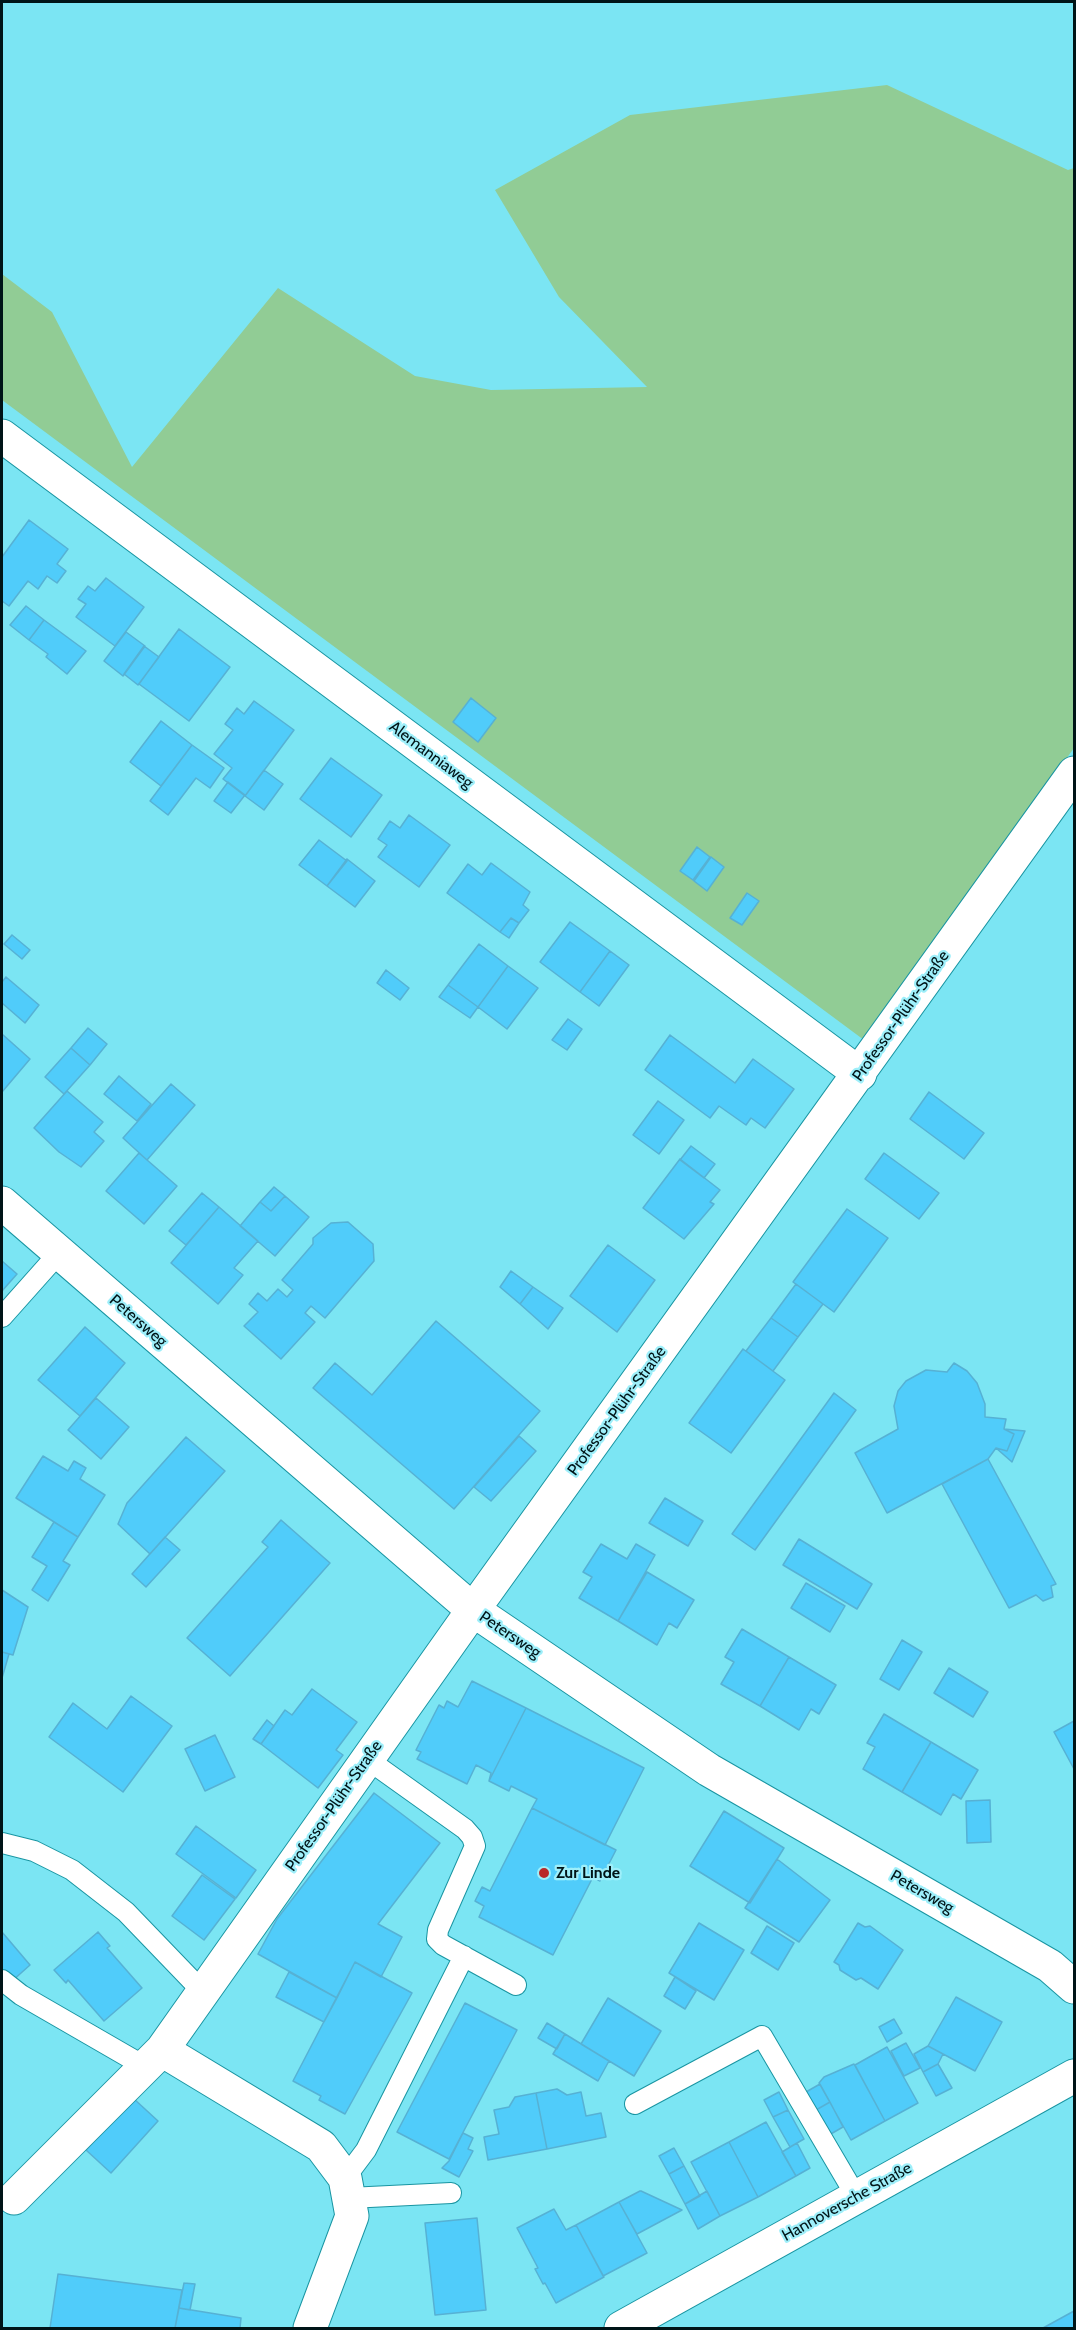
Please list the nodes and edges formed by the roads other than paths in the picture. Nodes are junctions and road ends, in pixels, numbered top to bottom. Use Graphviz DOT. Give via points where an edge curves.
graph roads {
  1 [pos="2,436"];
  2 [pos="1074,773"];
  3 [pos="860,1074"];
  4 [pos="2,1203"];
  5 [pos="59,1253"];
  6 [pos="2,1317"];
  7 [pos="473,1610"];
  8 [pos="368,1759"];
  9 [pos="2,1843"];
  10 [pos="464,1956"];
  11 [pos="2,1980"];
  12 [pos="516,1985"];
  13 [pos="1074,1987"];
  14 [pos="203,1992"];
  15 [pos="153,2058"];
  16 [pos="1074,2076"];
  17 [pos="635,2104"];
  18 [pos="347,2188"];
  19 [pos="451,2193"];
  20 [pos="856,2196"];
  21 [pos="14,2198"];
  22 [pos="310,2328"];
  23 [pos="621,2328"];
  1 -- 3 [label="street, Alemanniaweg"];
  2 -- 3 [label="street, Professor-Plühr-Straße"];
  3 -- 7 [label="street, Professor-Plühr-Straße"];
  4 -- 5 [label="street, Petersweg"];
  5 -- 6 [label="lane"];
  5 -- 7 [label="street, Petersweg"];
  7 -- 8 [label="street, Professor-Plühr-Straße"];
  7 -- 13 [label="street, Petersweg" via="709,1770 1050,1966"];
  8 -- 10 [label="lane" via="472,1837 474,1846 437,1939"];
  8 -- 14 [label="street, Professor-Plühr-Straße"];
  9 -- 14 [label="lane" via="34,1851 72,1870 126,1912"];
  10 -- 12 [label="lane"];
  10 -- 18 [label="lane"];
  11 -- 15 [label="lane" via="21,1995"];
  14 -- 15 [label="street, Professor-Plühr-Straße"];
  15 -- 18 [label="street" via="321,2146"];
  15 -- 21 [label="street, Professor-Plühr-Straße"];
  16 -- 20 [label="street, Hannoversche Straße"];
  17 -- 20 [label="lane" via="762,2036"];
  18 -- 19 [label="lane" via="410,2197"];
  18 -- 22 [label="street" via="352,2216"];
  20 -- 23 [label="street, Hannoversche Straße"];
}
